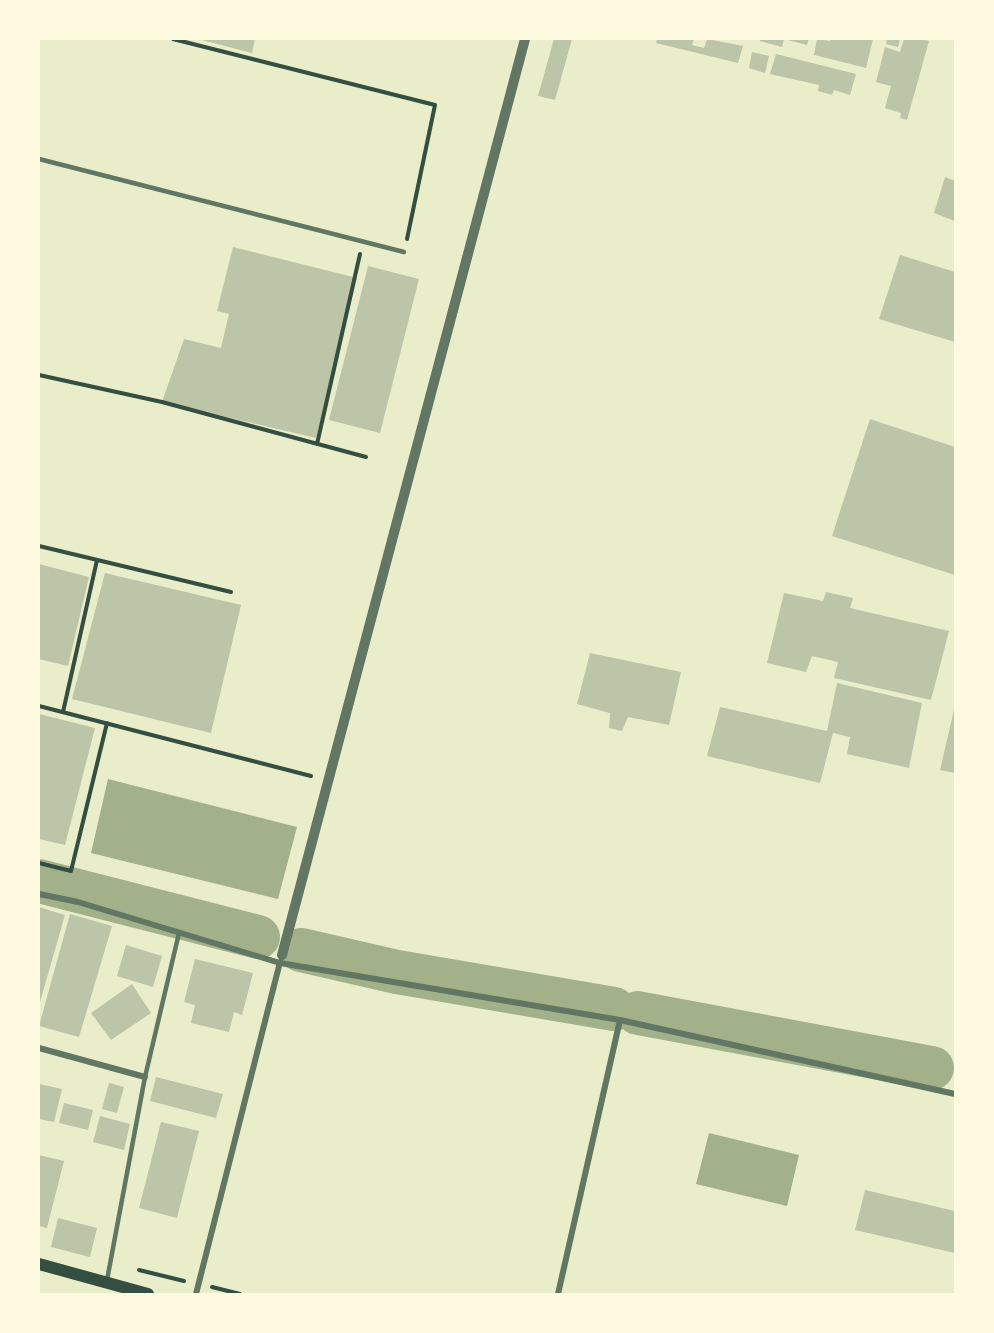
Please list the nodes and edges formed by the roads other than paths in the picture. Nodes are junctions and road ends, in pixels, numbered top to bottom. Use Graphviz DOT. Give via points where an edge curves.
graph roads {
  1 [pos="525,39"];
  2 [pos="39,159"];
  3 [pos="404,252"];
  4 [pos="39,894"];
  5 [pos="179,933"];
  6 [pos="281,959"];
  7 [pos="620,1020"];
  8 [pos="39,1048"];
  9 [pos="145,1077"];
  10 [pos="955,1094"];
  11 [pos="39,1264"];
  12 [pos="107,1283"];
  13 [pos="126,1291"];
  14 [pos="148,1294"];
  15 [pos="196,1294"];
  16 [pos="558,1294"];
  1 -- 6 [label="street"];
  2 -- 3 [label="lane"];
  4 -- 5 [label="street"];
  5 -- 6 [label="street"];
  5 -- 9 [label="lane"];
  6 -- 7 [label="street"];
  6 -- 15 [label="street"];
  7 -- 10 [label="street"];
  7 -- 16 [label="street"];
  8 -- 9 [label="street"];
  9 -- 12 [label="lane"];
  11 -- 12 [label="main road"];
  12 -- 13 [label="main road"];
  13 -- 14 [label="main road"];
}
